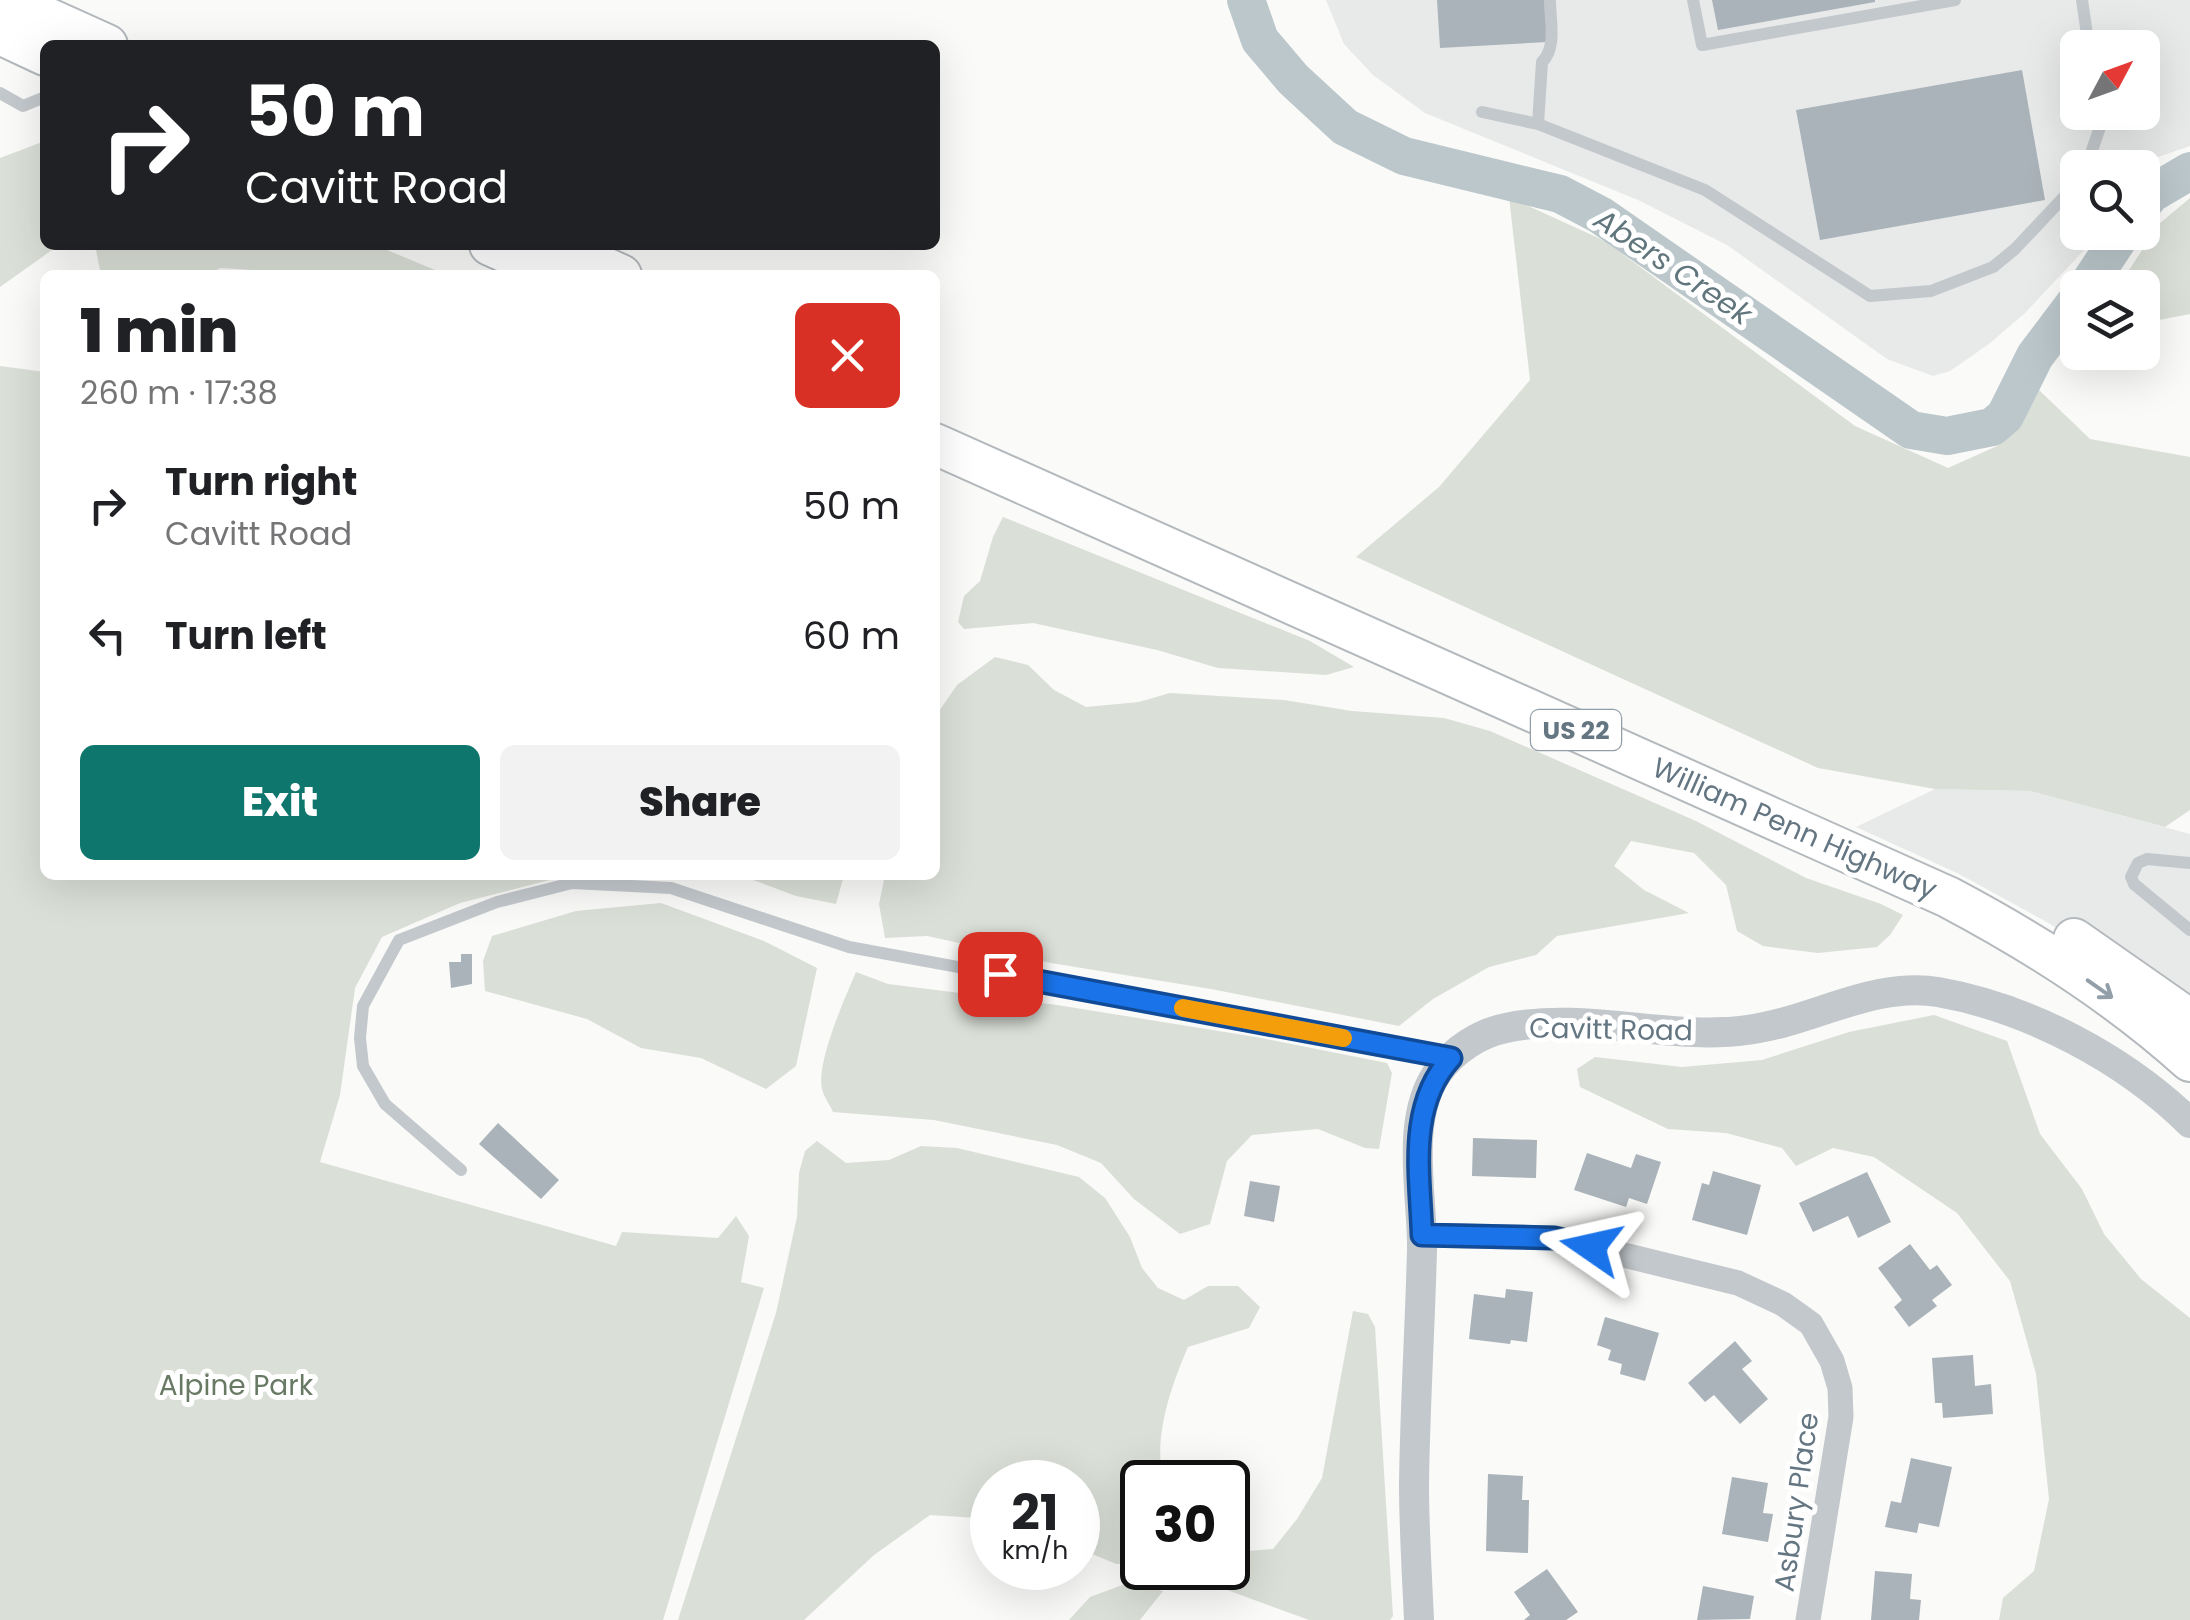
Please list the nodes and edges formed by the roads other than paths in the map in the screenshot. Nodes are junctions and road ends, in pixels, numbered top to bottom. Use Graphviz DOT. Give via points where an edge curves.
graph roads {
  1 [pos="8,0"];
  2 [pos="1550,0"];
  3 [pos="1693,0"];
  4 [pos="1956,0"];
  5 [pos="2082,0"];
  6 [pos="2086,30"];
  7 [pos="0,34"];
  8 [pos="97,40"];
  9 [pos="40,52"];
  10 [pos="0,93"];
  11 [pos="40,98"];
  12 [pos="1482,112"];
  13 [pos="1538,124"];
  14 [pos="2060,201"];
  15 [pos="501,250"];
  16 [pos="565,250"];
  17 [pos="546,270"];
  18 [pos="610,270"];
  19 [pos="940,417"];
  20 [pos="940,446"];
  21 [pos="2190,864"];
  22 [pos="2190,930"];
  23 [pos="2190,1020"];
  24 [pos="1451,1058"];
  25 [pos="2190,1061"];
  26 [pos="2190,1123"];
  27 [pos="461,1170"];
  28 [pos="1422,1235"];
  29 [pos="1419,1620"];
  30 [pos="1808,1620"];
  1 -- 8 [label="highway"];
  2 -- 13 [label="lane" via="1551,46 1542,62"];
  3 -- 4 [label="lane" via="1702,45"];
  5 -- 6 [label="lane"];
  7 -- 9 [label="highway"];
  10 -- 11 [label="lane" via="23,106"];
  12 -- 13 [label="lane"];
  13 -- 14 [label="lane" via="1706,190 1870,296 1932,292 1992,266"];
  15 -- 17 [label="highway"];
  16 -- 18 [label="highway"];
  19 -- 23 [label="highway, William Penn Highway / US 22" via="1942,866 2086,946"];
  20 -- 25 [label="highway, William Penn Highway / US 22, one-way" via="1948,897 2084,977"];
  21 -- 22 [label="lane" via="2147,860 2130,878"];
  24 -- 26 [label="street, Cavitt Road" via="1507,1028 1562,1023 1745,1031 1884,994 1924,990 2010,1013 2089,1049"];
  24 -- 27 [label="lane" via="849,947 670,888 572,883 497,902 399,940 363,1006 363,1066 385,1104"];
  24 -- 28 [label="street, Cavitt Road" via="1437,1073 1423,1110"];
  28 -- 29 [label="street, Cavitt Road" via="1414,1487"];
  28 -- 30 [label="street, Asbury Place" via="1554,1238 1738,1283 1811,1324 1832,1361 1841,1417"];
}
